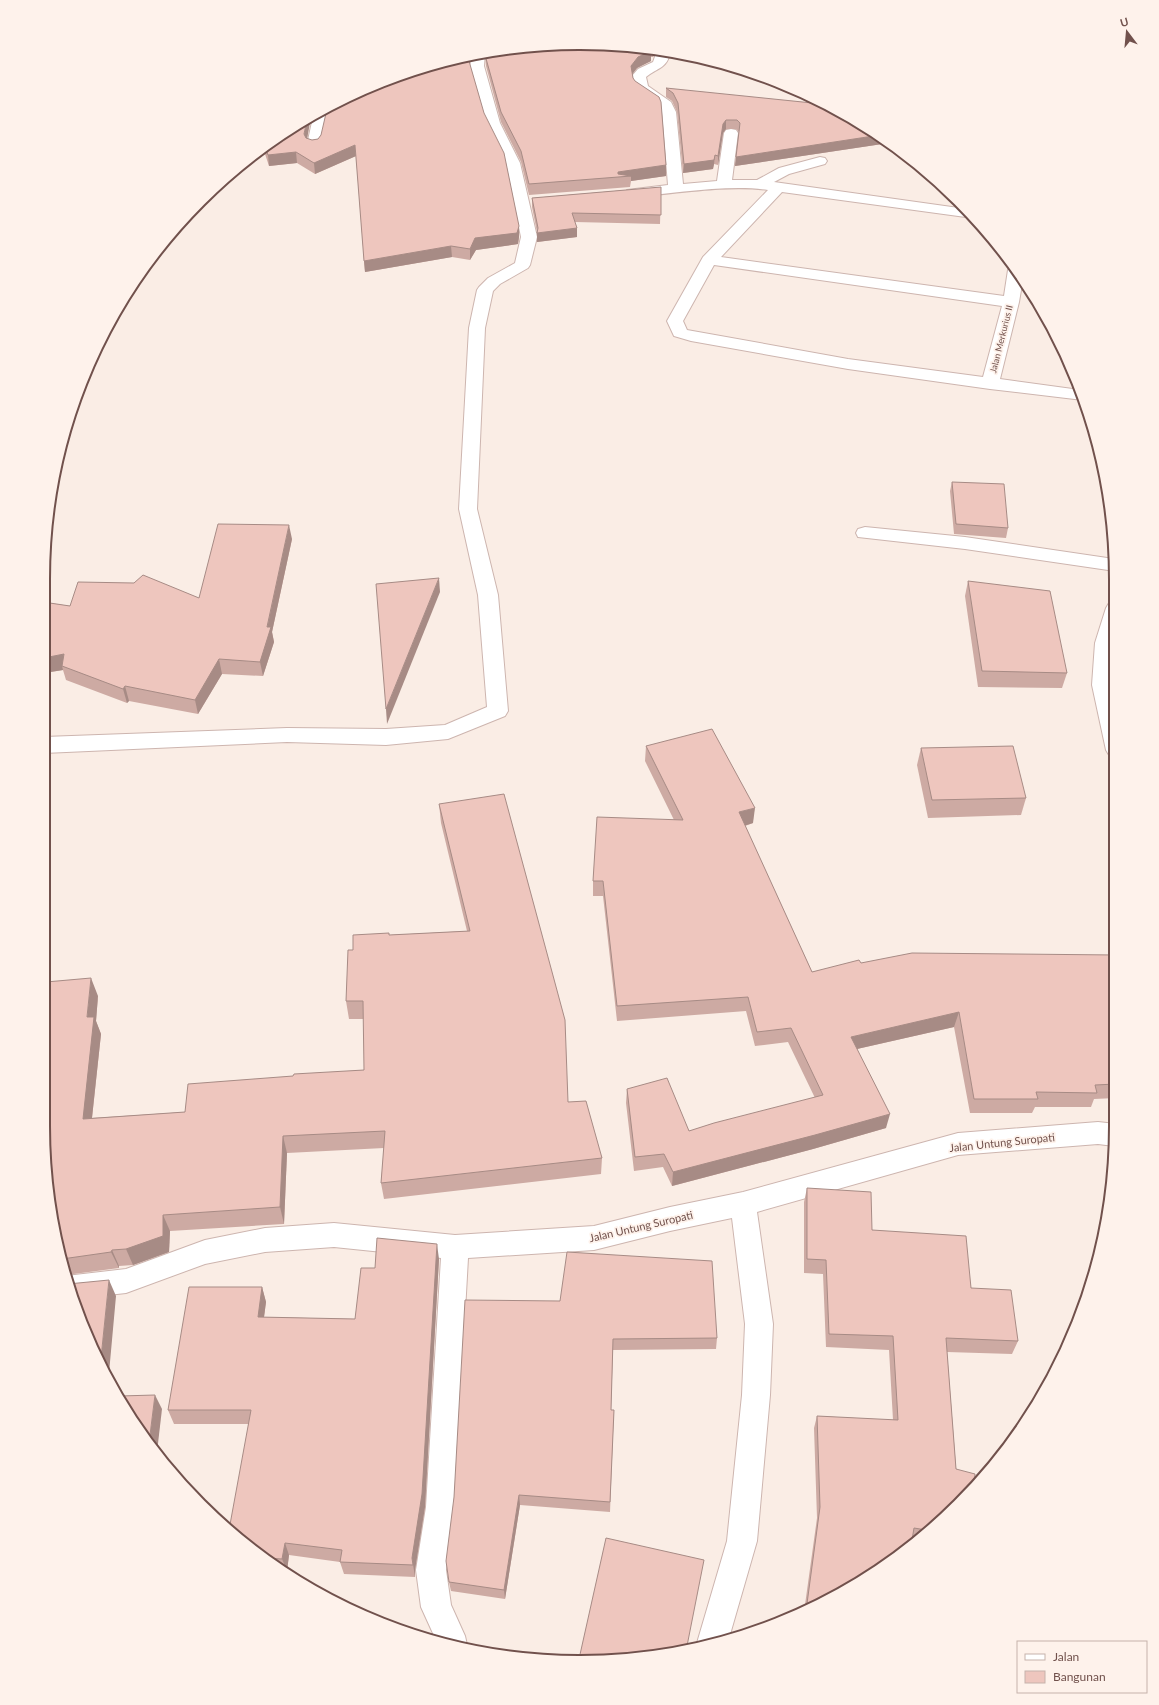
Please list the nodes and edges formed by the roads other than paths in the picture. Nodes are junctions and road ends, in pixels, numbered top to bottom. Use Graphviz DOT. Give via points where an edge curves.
graph roads {
  1 [pos="663,57"];
  2 [pos="473,61"];
  3 [pos="320,119"];
  4 [pos="731,133"];
  5 [pos="314,145"];
  6 [pos="820,161"];
  7 [pos="760,184"];
  8 [pos="724,185"];
  9 [pos="778,187"];
  10 [pos="676,189"];
  11 [pos="622,193"];
  12 [pos="961,213"];
  13 [pos="709,260"];
  14 [pos="1015,278"];
  15 [pos="1011,302"];
  16 [pos="990,384"];
  17 [pos="1075,394"];
  18 [pos="865,533"];
  19 [pos="1109,564"];
  20 [pos="1109,630"];
  21 [pos="1109,718"];
  22 [pos="50,745"];
  23 [pos="1109,1134"];
  24 [pos="743,1204"];
  25 [pos="455,1247"];
  26 [pos="75,1286"];
  27 [pos="714,1638"];
  28 [pos="451,1639"];
  1 -- 10 [label="street" via="660,64 639,76 639,82 640,88 666,105 669,112"];
  2 -- 22 [label="street" via="493,123 529,201 529,237 522,265 494,281 485,290 478,328 468,509 488,595 498,711 448,732 386,737 287,735"];
  3 -- 5 [label="street"];
  4 -- 8 [label="street"];
  6 -- 7 [label="street" via="784,171"];
  7 -- 8 [label="street"];
  7 -- 9 [label="street"];
  8 -- 10 [label="street"];
  9 -- 12 [label="street"];
  9 -- 13 [label="street"];
  10 -- 11 [label="street"];
  13 -- 15 [label="street"];
  13 -- 16 [label="street" via="675,321 680,332 848,364"];
  14 -- 15 [label="street, Jalan Merkurius II"];
  15 -- 16 [label="street, Jalan Merkurius II"];
  16 -- 17 [label="street"];
  18 -- 19 [label="street" via="965,543"];
  20 -- 21 [label="street" via="1105,643 1102,685"];
  23 -- 24 [label="street, Jalan Untung Suropati" via="958,1144"];
  24 -- 25 [label="street, Jalan Untung Suropati" via="594,1238"];
  24 -- 27 [label="street" via="758,1324 756,1395 742,1540"];
  25 -- 26 [label="street, Jalan Untung Suropati" via="334,1235 265,1240 205,1252 126,1281"];
  25 -- 28 [label="street" via="440,1507 431,1570 436,1607"];
}
